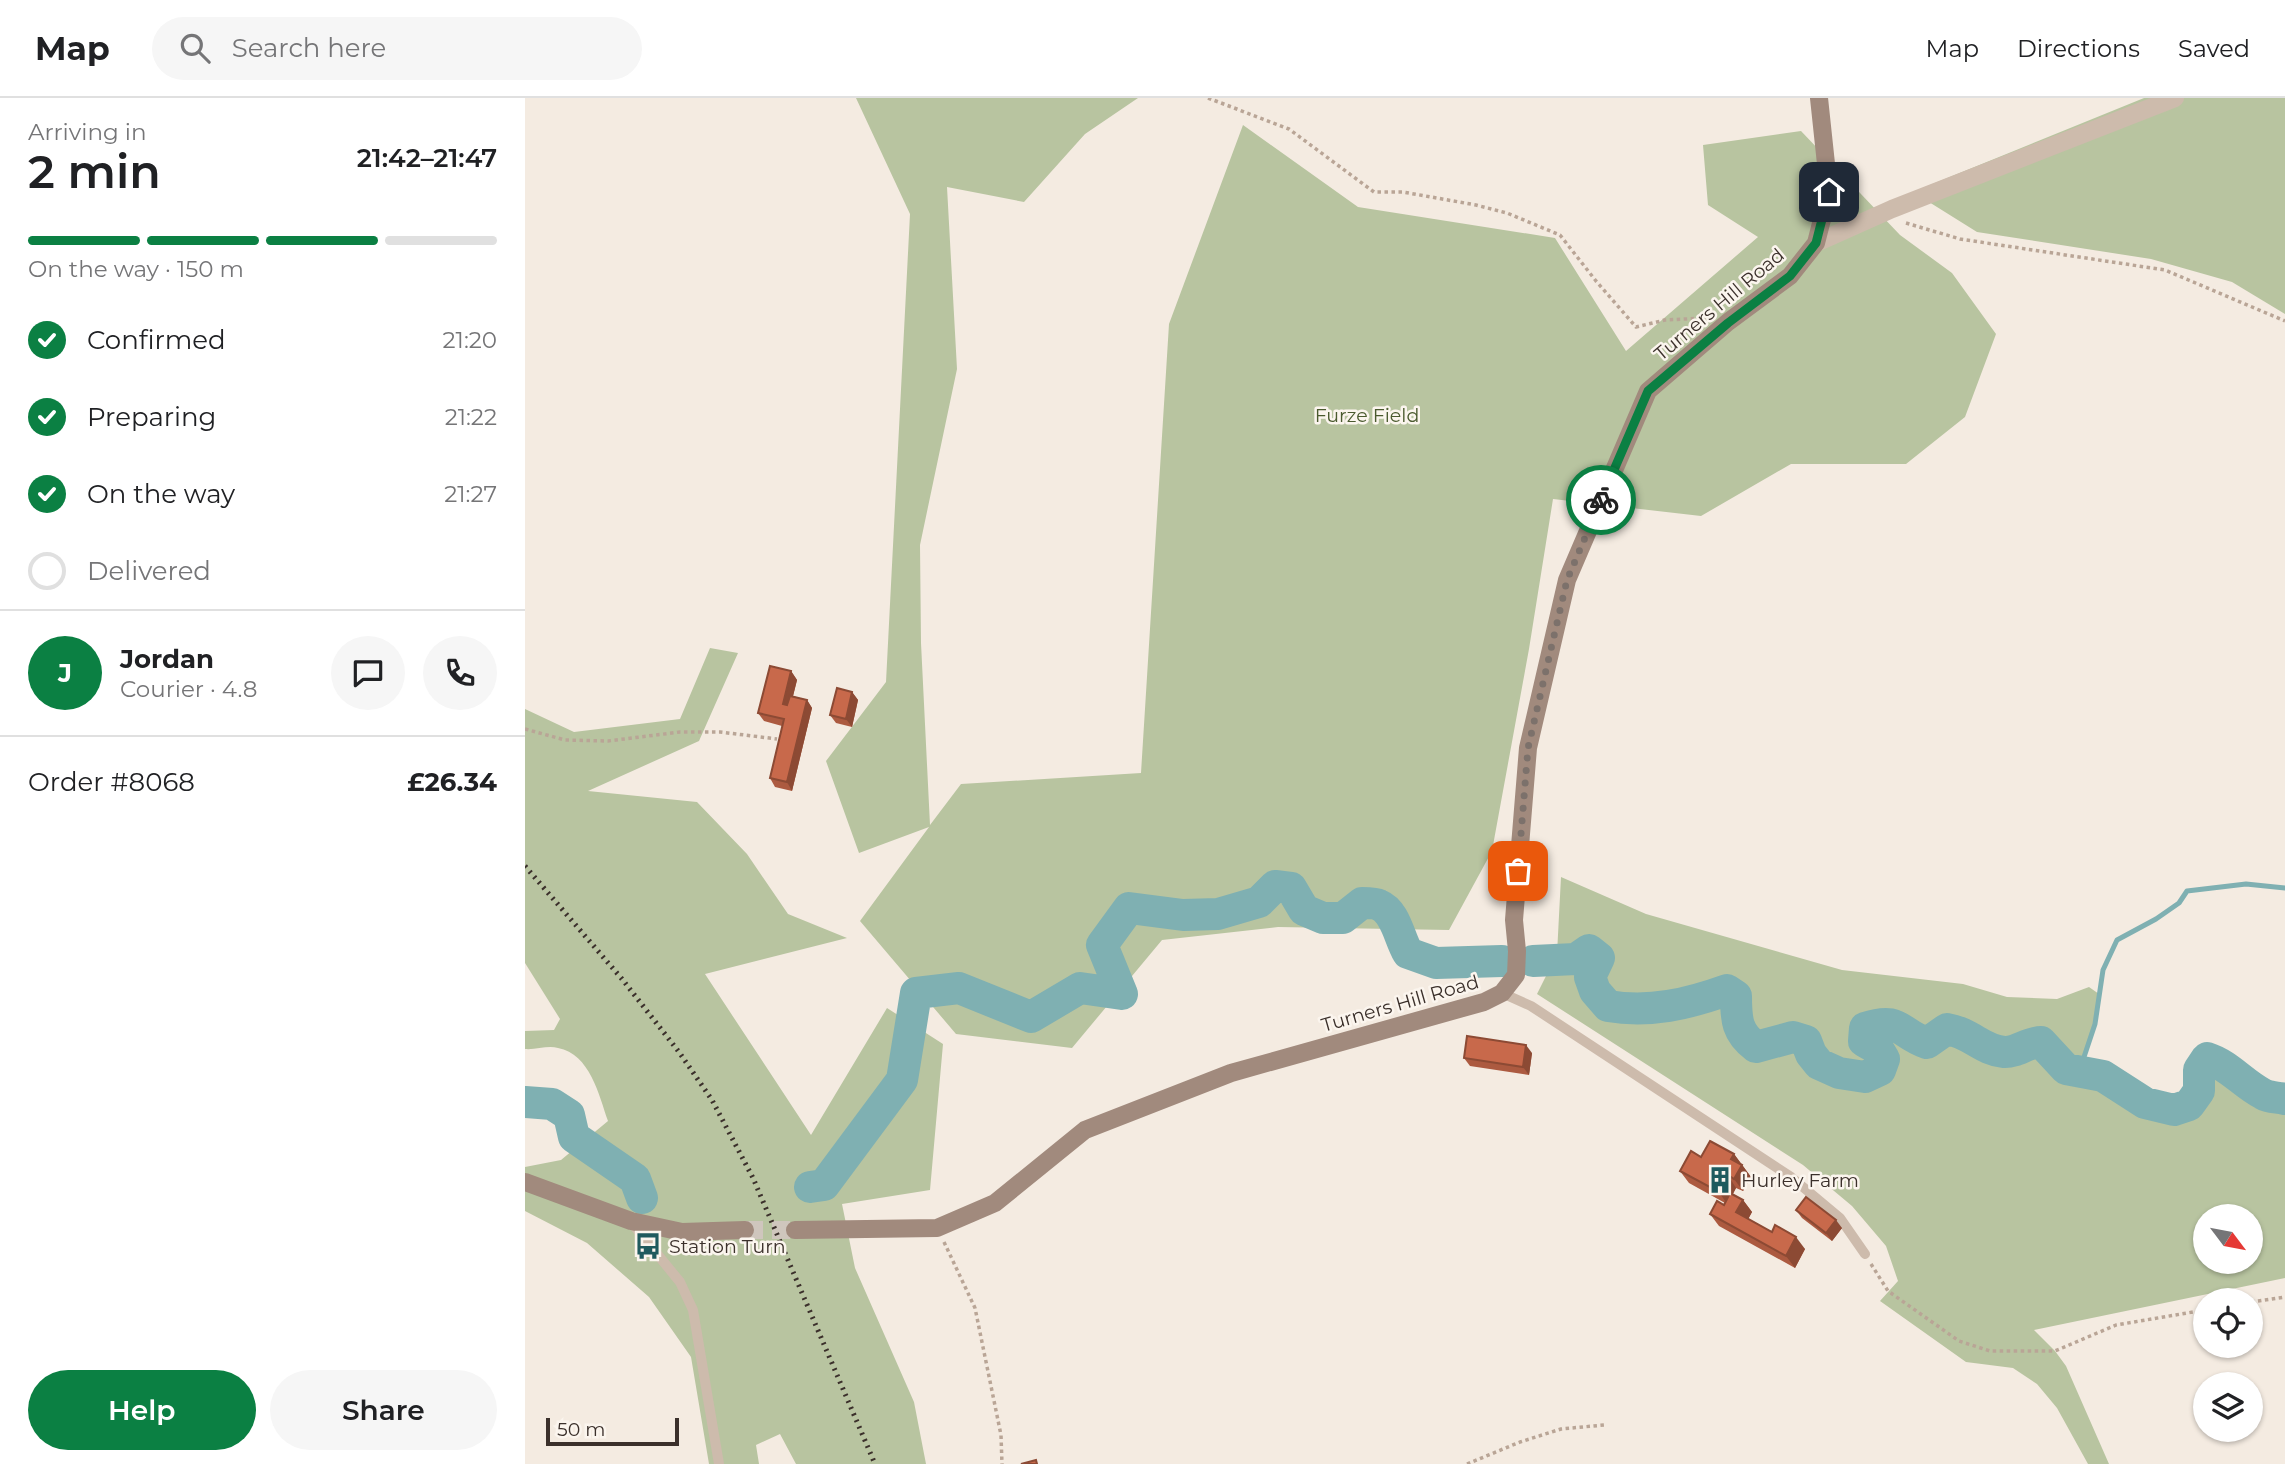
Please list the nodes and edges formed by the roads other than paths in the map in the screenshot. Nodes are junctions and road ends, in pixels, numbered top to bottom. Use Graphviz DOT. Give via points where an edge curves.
graph roads {
  1 [pos="1819,98"];
  2 [pos="2175,98"];
  3 [pos="1816,243"];
  4 [pos="1502,993"];
  5 [pos="525,1182"];
  6 [pos="631,1221"];
  7 [pos="745,1230"];
  8 [pos="795,1230"];
  9 [pos="1865,1254"];
  10 [pos="719,1464"];
  1 -- 3 [label="main road" via="1829,192"];
  2 -- 3 [label="street"];
  3 -- 4 [label="main road, Turners Hill Road" via="1790,276 1648,391 1567,580 1528,748 1514,920 1516,975"];
  4 -- 8 [label="main road, Turners Hill Road" via="1484,1002 1231,1073 1086,1130 995,1203 937,1228"];
  4 -- 9 [label="lane" via="1531,1006 1791,1177 1840,1218"];
  5 -- 6 [label="main road"];
  6 -- 7 [label="main road" via="682,1232"];
  6 -- 10 [label="lane" via="680,1282 691,1303"];
}
